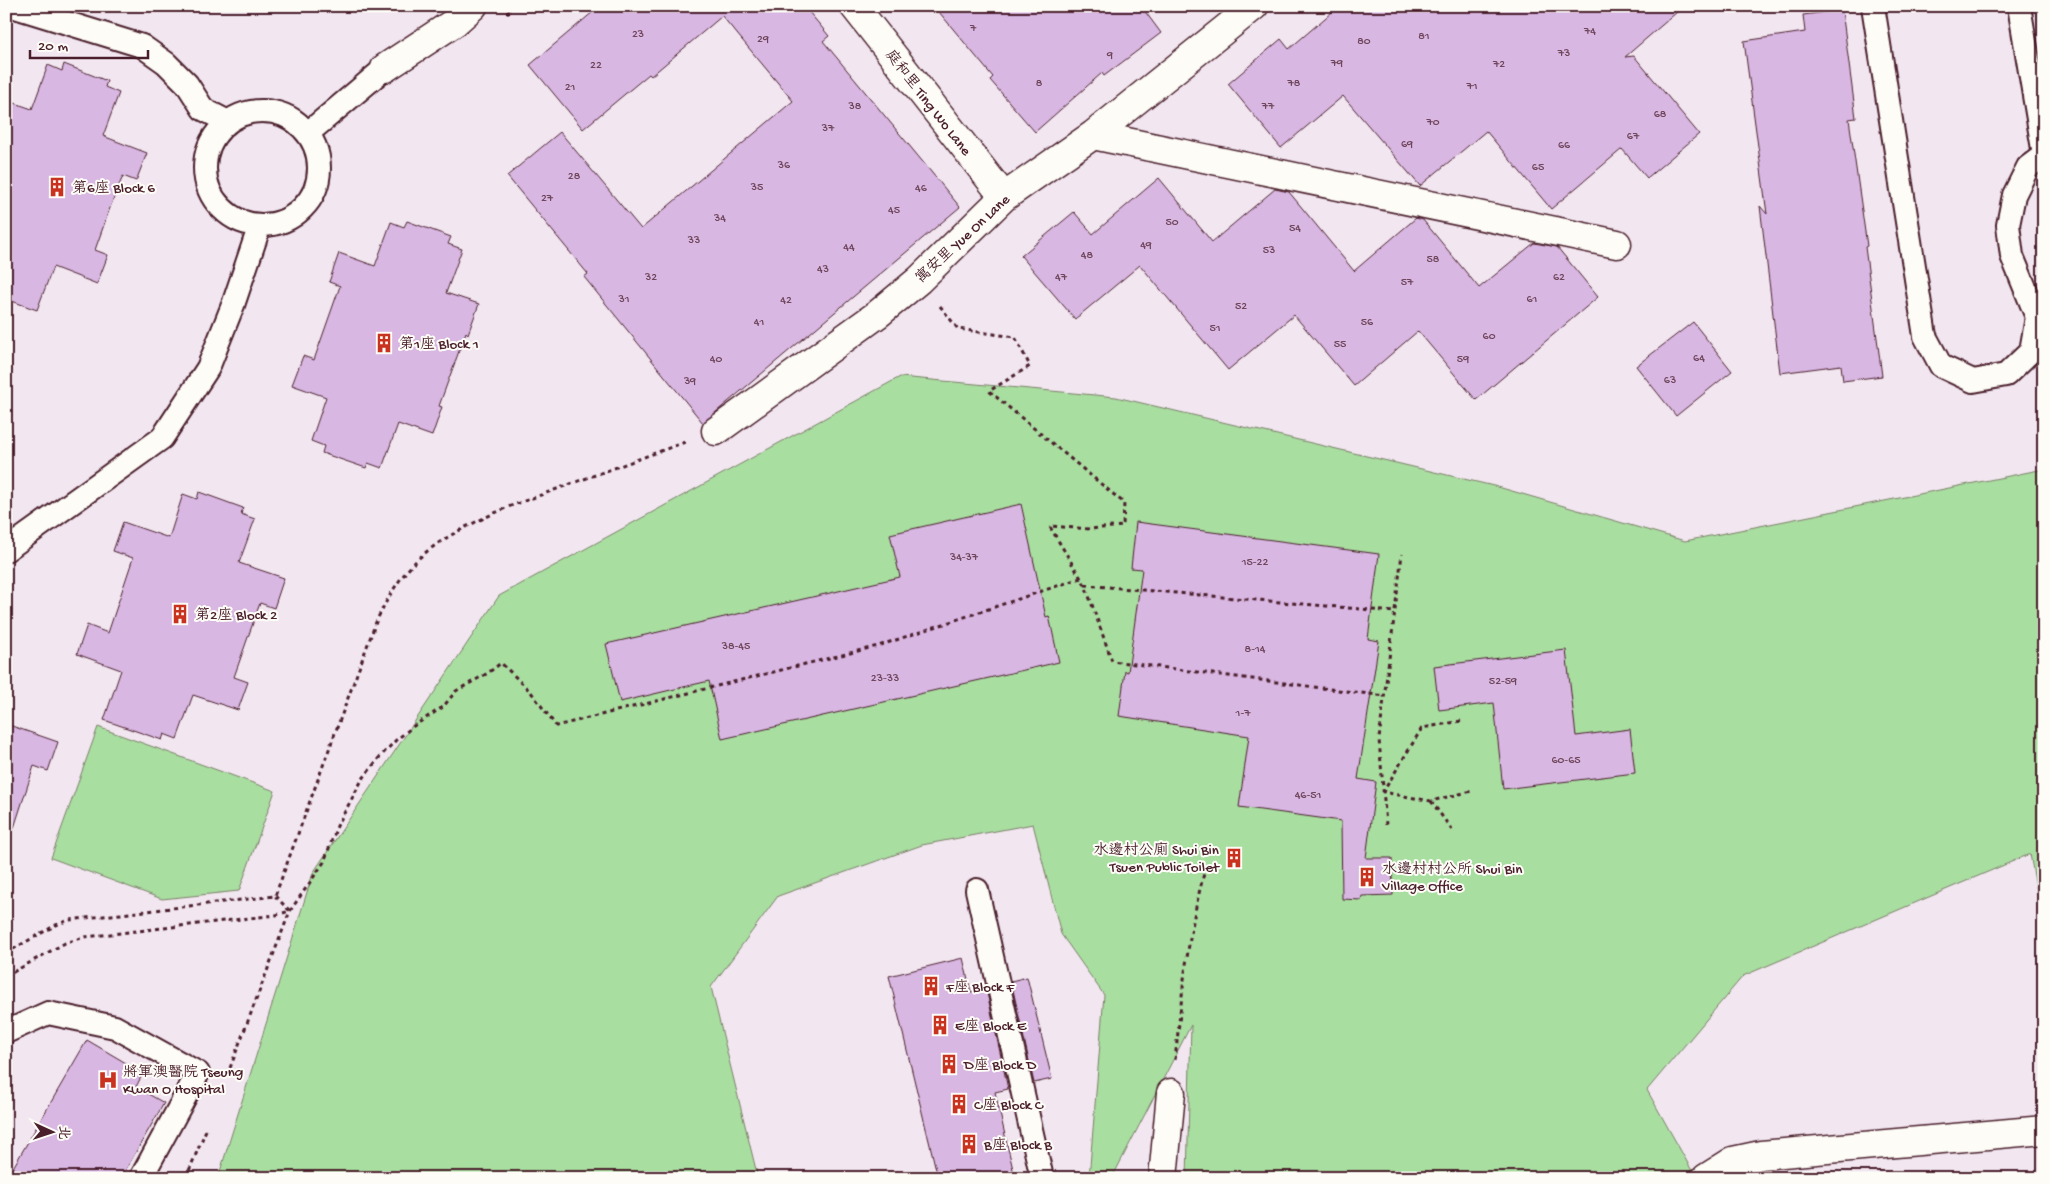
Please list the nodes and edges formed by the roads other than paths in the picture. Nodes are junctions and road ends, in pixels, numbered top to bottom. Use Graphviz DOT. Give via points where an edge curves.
graph roads {
  1 [pos="12,6"];
  2 [pos="854,6"];
  3 [pos="1254,6"];
  4 [pos="1873,6"];
  5 [pos="2019,6"];
  6 [pos="458,11"];
  7 [pos="385,68"];
  8 [pos="228,122"];
  9 [pos="308,133"];
  10 [pos="1093,135"];
  11 [pos="2044,155"];
  12 [pos="1004,197"];
  13 [pos="260,225"];
  14 [pos="1617,244"];
  15 [pos="716,431"];
  16 [pos="6,550"];
  17 [pos="977,890"];
  18 [pos="6,1032"];
  19 [pos="1171,1093"];
  20 [pos="2044,1130"];
  21 [pos="141,1178"];
  22 [pos="1042,1178"];
  23 [pos="1163,1178"];
  24 [pos="1706,1178"];
  1 -- 8 [label="lane" via="142,46 187,84 203,109"];
  2 -- 12 [label="street, 庭和里 Ting Wo Lane"];
  3 -- 10 [label="street, 寓安里 Yue On Lane"];
  4 -- 11 [label="lane" via="1925,336 1941,366 1973,381 2006,375 2031,351 2037,317 2012,256 2008,225 2014,194 2028,167"];
  5 -- 11 [label="lane"];
  6 -- 7 [label="street"];
  7 -- 9 [label="lane"];
  8 -- 9 [label="lane" via="244,113 279,113"];
  8 -- 13 [label="lane" via="216,134 208,150 205,167 207,185 227,214 242,222"];
  9 -- 13 [label="lane" via="320,168 317,186 295,216 278,223"];
  10 -- 12 [label="street, 寓安里 Yue On Lane"];
  10 -- 14 [label="street"];
  12 -- 15 [label="street, 寓安里 Yue On Lane" via="919,280 878,314"];
  13 -- 16 [label="lane" via="208,368 162,438"];
  17 -- 22 [label="lane"];
  18 -- 21 [label="lane" via="48,1013 115,1026 198,1073"];
  19 -- 23 [label="street"];
  20 -- 24 [label="street" via="1761,1155 1733,1160"];
}
